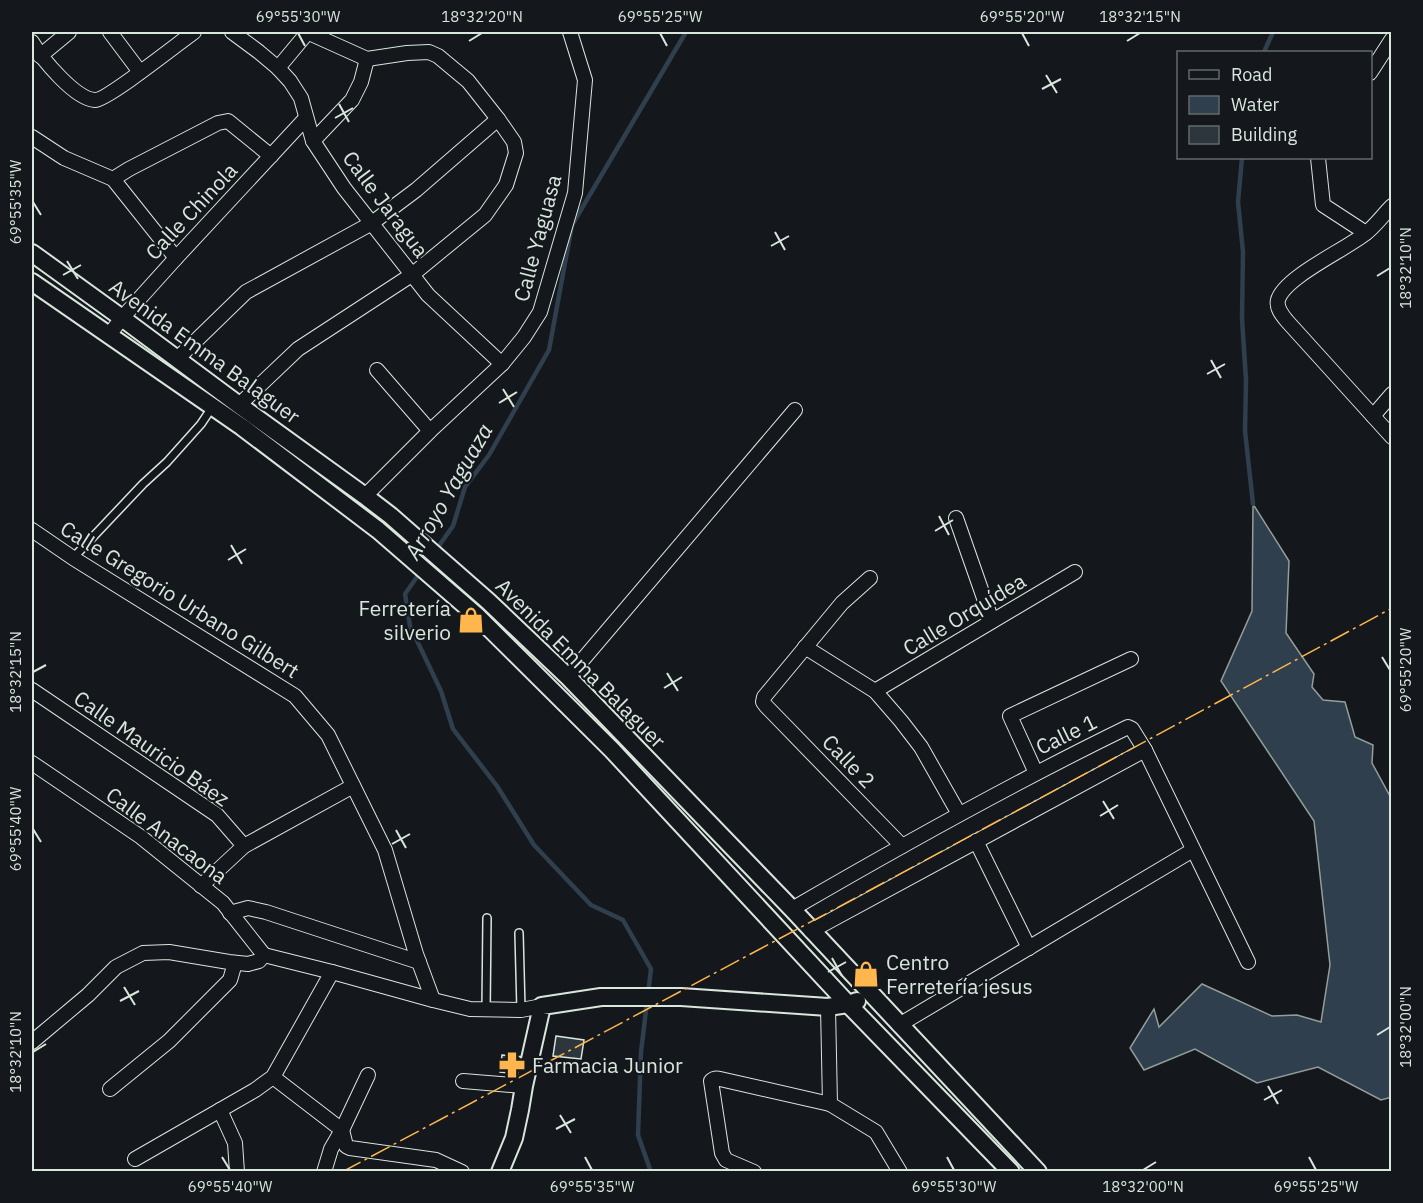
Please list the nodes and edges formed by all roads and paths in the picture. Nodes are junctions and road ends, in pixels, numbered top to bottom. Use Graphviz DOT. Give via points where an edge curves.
graph roads {
  1 [pos="69,32"];
  2 [pos="110,32"];
  3 [pos="194,32"];
  4 [pos="232,32"];
  5 [pos="308,32"];
  6 [pos="570,32"];
  7 [pos="1392,39"];
  8 [pos="32,42"];
  9 [pos="40,56"];
  10 [pos="367,59"];
  11 [pos="278,68"];
  12 [pos="1372,71"];
  13 [pos="140,72"];
  14 [pos="306,118"];
  15 [pos="498,119"];
  16 [pos="32,137"];
  17 [pos="313,141"];
  18 [pos="271,156"];
  19 [pos="1318,159"];
  20 [pos="113,179"];
  21 [pos="1392,206"];
  22 [pos="372,223"];
  23 [pos="1366,233"];
  24 [pos="32,253"];
  25 [pos="176,258"];
  26 [pos="413,274"];
  27 [pos="32,282"];
  28 [pos="122,318"];
  29 [pos="109,335"];
  30 [pos="177,359"];
  31 [pos="502,364"];
  32 [pos="377,370"];
  33 [pos="1392,394"];
  34 [pos="239,405"];
  35 [pos="213,406"];
  36 [pos="795,410"];
  37 [pos="1373,416"];
  38 [pos="430,431"];
  39 [pos="1392,437"];
  40 [pos="365,496"];
  41 [pos="956,518"];
  42 [pos="32,530"];
  43 [pos="73,558"];
  44 [pos="1075,572"];
  45 [pos="870,578"];
  46 [pos="992,621"];
  47 [pos="805,646"];
  48 [pos="1131,660"];
  49 [pos="568,677"];
  50 [pos="32,690"];
  51 [pos="875,691"];
  52 [pos="625,736"];
  53 [pos="612,750"];
  54 [pos="1145,750"];
  55 [pos="32,764"];
  56 [pos="1036,773"];
  57 [pos="353,786"];
  58 [pos="959,814"];
  59 [pos="976,841"];
  60 [pos="244,846"];
  61 [pos="902,846"];
  62 [pos="1193,850"];
  63 [pos="201,886"];
  64 [pos="792,909"];
  65 [pos="230,913"];
  66 [pos="486,918"];
  67 [pos="812,931"];
  68 [pos="519,933"];
  69 [pos="1029,948"];
  70 [pos="264,955"];
  71 [pos="419,962"];
  72 [pos="1248,962"];
  73 [pos="235,963"];
  74 [pos="332,972"];
  75 [pos="871,995"];
  76 [pos="433,1000"];
  77 [pos="848,1004"];
  78 [pos="543,1006"];
  79 [pos="828,1007"];
  80 [pos="486,1010"];
  81 [pos="521,1010"];
  82 [pos="899,1025"];
  83 [pos="32,1042"];
  84 [pos="368,1075"];
  85 [pos="273,1077"];
  86 [pos="463,1081"];
  87 [pos="524,1086"];
  88 [pos="110,1089"];
  89 [pos="830,1104"];
  90 [pos="220,1110"];
  91 [pos="342,1130"];
  92 [pos="135,1159"];
  93 [pos="237,1172"];
  94 [pos="324,1172"];
  95 [pos="462,1172"];
  96 [pos="500,1172"];
  97 [pos="754,1172"];
  98 [pos="900,1172"];
  99 [pos="1011,1172"];
  100 [pos="1038,1172"];
  1 -- 9 [label="street"];
  2 -- 13 [label="street"];
  3 -- 13 [label="street"];
  4 -- 11 [label="street, Calle Jaragua"];
  5 -- 10 [label="street"];
  5 -- 11 [label="street"];
  6 -- 31 [label="street, Calle Yaguasa" via="585,80 575,193 540,312"];
  7 -- 12 [label="street"];
  8 -- 9 [label="street"];
  9 -- 13 [label="street" via="71,88 97,100"];
  10 -- 15 [label="street" via="429,52 438,56 468,81"];
  10 -- 17 [label="street" via="352,100"];
  11 -- 14 [label="street, Calle Jaragua" via="301,98"];
  14 -- 17 [label="street, Calle Jaragua"];
  14 -- 18 [label="street, Calle Chinola"];
  15 -- 22 [label="street"];
  15 -- 26 [label="street" via="514,142 516,153 506,185 485,215"];
  16 -- 20 [label="street" via="64,158"];
  17 -- 22 [label="street, Calle Jaragua"];
  18 -- 20 [label="street" via="228,121"];
  18 -- 25 [label="street, Calle Chinola"];
  19 -- 23 [label="street" via="1323,205"];
  20 -- 25 [label="street"];
  21 -- 23 [label="street"];
  22 -- 26 [label="street, Calle Jaragua"];
  22 -- 30 [label="street" via="246,292"];
  23 -- 37 [label="street" via="1298,277 1277,302 1287,321"];
  24 -- 28 [label="street, Avenida Emma Balaguer"];
  25 -- 28 [label="street, Calle Chinola"];
  26 -- 31 [label="street, Calle Jaragua" via="428,295"];
  26 -- 34 [label="street" via="298,349"];
  27 -- 29 [label="street, Avenida Emma Balaguer"];
  28 -- 29 [label="street, Calle Chinola"];
  28 -- 30 [label="street, Avenida Emma Balaguer"];
  29 -- 35 [label="street, Avenida Emma Balaguer"];
  30 -- 34 [label="street, Avenida Emma Balaguer"];
  31 -- 38 [label="street, Calle Yaguasa"];
  32 -- 38 [label="street"];
  33 -- 37 [label="street"];
  34 -- 40 [label="street, Avenida Emma Balaguer"];
  35 -- 43 [label="lane" via="167,462"];
  35 -- 53 [label="street, Avenida Emma Balaguer" via="378,530 476,615"];
  36 -- 49 [label="street"];
  37 -- 39 [label="street"];
  38 -- 40 [label="street, Calle Yaguasa"];
  40 -- 49 [label="street, Avenida Emma Balaguer" via="488,601"];
  41 -- 46 [label="street"];
  42 -- 43 [label="street, Calle Gregorio Urbano Gilbert"];
  43 -- 57 [label="street, Calle Gregorio Urbano Gilbert" via="295,696 328,735"];
  44 -- 46 [label="street, Calle Orquídea"];
  45 -- 47 [label="street"];
  46 -- 51 [label="street, Calle Orquídea"];
  47 -- 51 [label="street"];
  47 -- 61 [label="street, Calle 2" via="764,702"];
  48 -- 56 [label="street" via="1010,716"];
  49 -- 52 [label="street, Avenida Emma Balaguer"];
  50 -- 60 [label="street, Calle Mauricio Báez" via="217,815"];
  51 -- 58 [label="street" via="921,747"];
  52 -- 53 [label="street"];
  52 -- 64 [label="street, Avenida Emma Balaguer"];
  53 -- 77 [label="street, Avenida Emma Balaguer"];
  54 -- 56 [label="street, Calle 1" via="1128,727"];
  54 -- 59 [label="street"];
  54 -- 62 [label="street, Calle 1"];
  55 -- 63 [label="street, Calle Anacaona" via="141,837"];
  56 -- 58 [label="street, Calle 1"];
  57 -- 60 [label="street"];
  57 -- 71 [label="street, Calle Gregorio Urbano Gilbert" via="385,850"];
  58 -- 61 [label="street, Calle 1"];
  59 -- 67 [label="street"];
  59 -- 69 [label="street"];
  60 -- 63 [label="street"];
  61 -- 64 [label="street, Calle 1"];
  62 -- 69 [label="street"];
  62 -- 72 [label="street, Calle 1"];
  63 -- 65 [label="street, Calle Anacaona"];
  64 -- 67 [label="street, Avenida Emma Balaguer"];
  65 -- 70 [label="street, Calle Anacaona"];
  65 -- 71 [label="street" via="248,908 267,912"];
  66 -- 80 [label="lane"];
  67 -- 75 [label="street, Avenida Emma Balaguer"];
  68 -- 81 [label="lane"];
  69 -- 82 [label="street"];
  70 -- 73 [label="street" via="259,962"];
  70 -- 74 [label="street"];
  71 -- 76 [label="street, Calle Gregorio Urbano Gilbert"];
  73 -- 83 [label="street" via="169,952 143,953 116,967"];
  73 -- 88 [label="street" via="230,980 169,1041"];
  74 -- 76 [label="street"];
  74 -- 85 [label="street"];
  75 -- 77 [label="street"];
  75 -- 82 [label="street, Avenida Emma Balaguer"];
  76 -- 80 [label="street"];
  77 -- 79 [label="street"];
  77 -- 99 [label="street, Avenida Emma Balaguer"];
  78 -- 79 [label="street" via="601,997 681,997"];
  78 -- 81 [label="street"];
  78 -- 87 [label="street"];
  79 -- 89 [label="street"];
  80 -- 81 [label="street"];
  82 -- 100 [label="street, Avenida Emma Balaguer"];
  84 -- 91 [label="street"];
  85 -- 90 [label="street"];
  85 -- 91 [label="street"];
  86 -- 87 [label="street"];
  87 -- 96 [label="street" via="514,1138"];
  89 -- 97 [label="street" via="713,1079 722,1153 726,1160"];
  89 -- 98 [label="street" via="876,1132"];
  90 -- 92 [label="street"];
  90 -- 93 [label="street" via="235,1143"];
  91 -- 94 [label="street"];
  91 -- 95 [label="street" via="350,1148 436,1160"];
}
